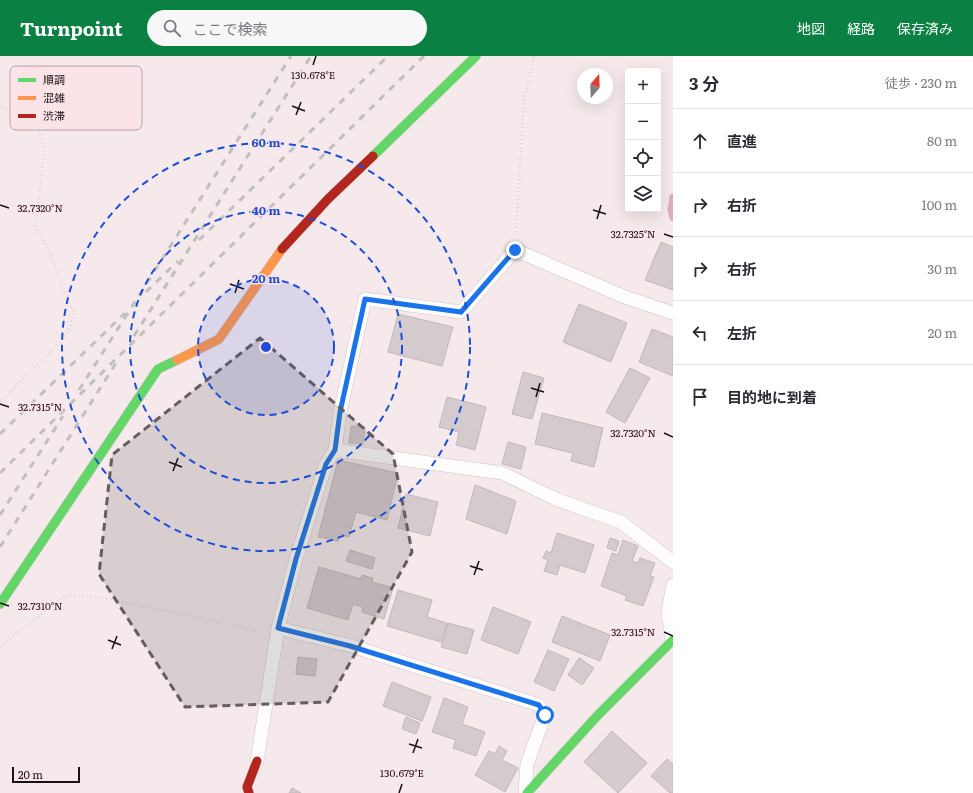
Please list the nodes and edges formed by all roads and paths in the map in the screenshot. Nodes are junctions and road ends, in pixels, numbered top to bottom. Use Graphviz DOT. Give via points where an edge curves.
graph roads {
  1 [pos="476,56"];
  2 [pos="534,56"];
  3 [pos="0,106"];
  4 [pos="10,111"];
  5 [pos="38,130"];
  6 [pos="515,250"];
  7 [pos="673,313"];
  8 [pos="0,402"];
  9 [pos="335,450"];
  10 [pos="673,562"];
  11 [pos="673,586"];
  12 [pos="0,604"];
  13 [pos="278,628"];
  14 [pos="672,640"];
  15 [pos="0,646"];
  16 [pos="256,761"];
  17 [pos="249,793"];
  18 [pos="526,793"];
  1 -- 12 [label="street" via="328,199 282,249 219,339 158,369"];
  2 -- 6 [label="path" via="524,99"];
  3 -- 4 [label="path"];
  5 -- 8 [label="path" via="44,149 36,226 51,255 75,315 65,337"];
  6 -- 7 [label="lane" via="625,297"];
  6 -- 9 [label="lane" via="461,312 365,299 340,412"];
  9 -- 10 [label="lane" via="502,473 558,500 621,522"];
  9 -- 13 [label="lane" via="326,464 296,559"];
  11 -- 14 [label="lane" via="668,612"];
  13 -- 15 [label="path" via="262,631 99,597 66,595"];
  13 -- 16 [label="lane"];
  13 -- 18 [label="lane" via="350,646 539,705 545,715 527,764"];
  14 -- 18 [label="street"];
  16 -- 17 [label="street" via="247,787"];
}
